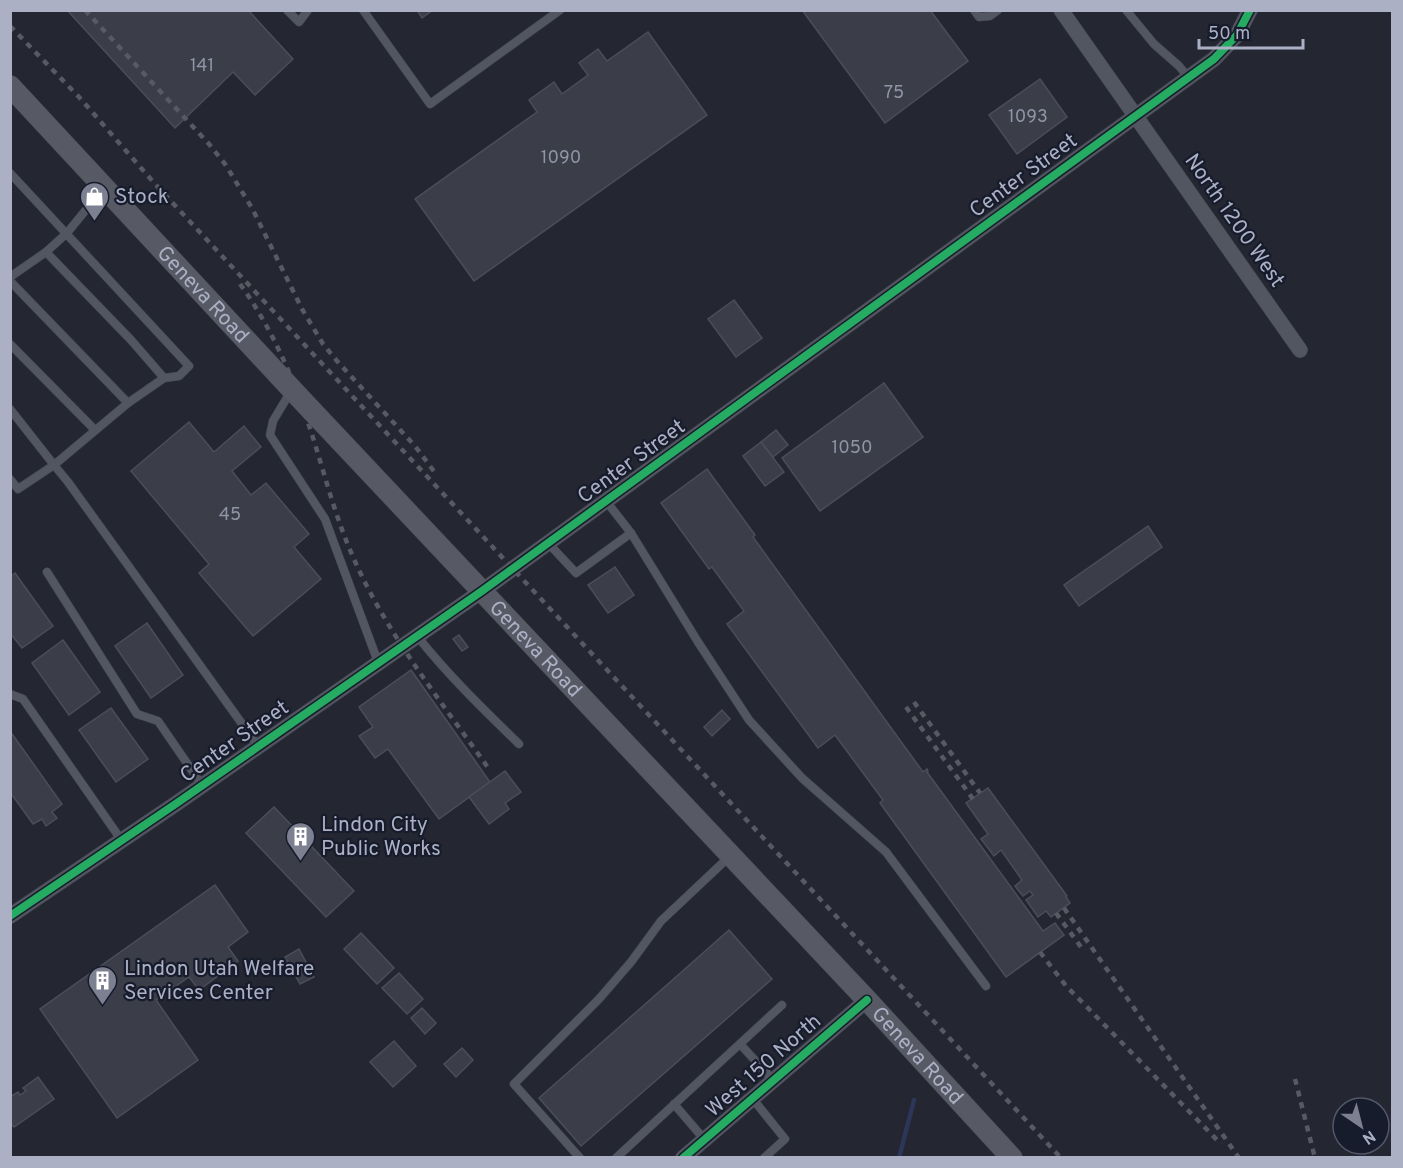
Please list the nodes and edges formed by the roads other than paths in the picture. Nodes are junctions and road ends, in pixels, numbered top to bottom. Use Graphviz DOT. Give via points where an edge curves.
graph roads {
  1 [pos="287,10"];
  2 [pos="308,10"];
  3 [pos="363,10"];
  4 [pos="560,10"];
  5 [pos="974,10"];
  6 [pos="998,10"];
  7 [pos="1061,10"];
  8 [pos="1126,10"];
  9 [pos="1250,10"];
  10 [pos="1188,77"];
  11 [pos="10,86"];
  12 [pos="1135,115"];
  13 [pos="10,173"];
  14 [pos="105,188"];
  15 [pos="67,233"];
  16 [pos="45,252"];
  17 [pos="10,279"];
  18 [pos="10,344"];
  19 [pos="1300,350"];
  20 [pos="164,378"];
  21 [pos="292,390"];
  22 [pos="128,403"];
  23 [pos="10,409"];
  24 [pos="95,430"];
  25 [pos="54,465"];
  26 [pos="10,479"];
  27 [pos="14,491"];
  28 [pos="606,501"];
  29 [pos="631,534"];
  30 [pos="548,543"];
  31 [pos="46,572"];
  32 [pos="482,591"];
  33 [pos="417,635"];
  34 [pos="378,662"];
  35 [pos="10,694"];
  36 [pos="519,744"];
  37 [pos="258,746"];
  38 [pos="202,785"];
  39 [pos="122,841"];
  40 [pos="731,855"];
  41 [pos="10,916"];
  42 [pos="986,986"];
  43 [pos="867,1000"];
  44 [pos="782,1005"];
  45 [pos="740,1044"];
  46 [pos="773,1080"];
  47 [pos="752,1098"];
  48 [pos="674,1104"];
  49 [pos="704,1139"];
  50 [pos="580,1158"];
  51 [pos="616,1158"];
  52 [pos="683,1158"];
  53 [pos="764,1158"];
  54 [pos="1012,1158"];
  1 -- 2 [label="lane" via="299,22"];
  3 -- 4 [label="lane" via="430,104"];
  5 -- 6 [label="lane" via="979,17"];
  7 -- 12 [label="street, North 1200 West"];
  8 -- 10 [label="lane"];
  9 -- 10 [label="street, Center Street" via="1223,50"];
  10 -- 12 [label="street, Center Street"];
  11 -- 14 [label="main road, Geneva Road"];
  12 -- 19 [label="street, North 1200 West"];
  12 -- 28 [label="street, Center Street"];
  13 -- 15 [label="lane"];
  14 -- 15 [label="lane"];
  14 -- 21 [label="main road, Geneva Road"];
  15 -- 16 [label="lane"];
  15 -- 20 [label="lane" via="189,366 179,376"];
  16 -- 17 [label="lane"];
  16 -- 20 [label="lane"];
  17 -- 22 [label="lane"];
  18 -- 24 [label="lane"];
  20 -- 22 [label="lane"];
  21 -- 32 [label="main road, Geneva Road"];
  21 -- 34 [label="lane" via="273,421 270,435 325,519"];
  22 -- 24 [label="lane"];
  23 -- 25 [label="lane"];
  24 -- 25 [label="lane"];
  25 -- 27 [label="lane"];
  25 -- 37 [label="lane"];
  26 -- 27 [label="lane"];
  28 -- 29 [label="lane"];
  28 -- 30 [label="street, Center Street"];
  29 -- 30 [label="lane" via="576,573"];
  29 -- 42 [label="lane" via="749,720 802,778 886,852"];
  30 -- 32 [label="street, Center Street"];
  31 -- 38 [label="lane" via="137,714 158,721"];
  32 -- 33 [label="street, Center Street"];
  32 -- 40 [label="main road, Geneva Road"];
  33 -- 34 [label="street, Center Street"];
  33 -- 36 [label="lane" via="473,700"];
  34 -- 37 [label="street, Center Street"];
  35 -- 39 [label="lane" via="24,699"];
  37 -- 38 [label="street, Center Street"];
  38 -- 39 [label="street, Center Street"];
  39 -- 41 [label="street, Center Street"];
  40 -- 43 [label="main road, Geneva Road"];
  40 -- 50 [label="lane" via="661,921 599,999 514,1084"];
  43 -- 46 [label="street, West 150 North"];
  43 -- 54 [label="main road, Geneva Road"];
  44 -- 45 [label="lane"];
  45 -- 46 [label="lane"];
  45 -- 48 [label="lane"];
  46 -- 47 [label="street, West 150 North"];
  47 -- 49 [label="street, West 150 North"];
  47 -- 53 [label="lane" via="785,1139"];
  48 -- 49 [label="lane"];
  48 -- 51 [label="lane"];
  49 -- 52 [label="street, West 150 North"];
}
